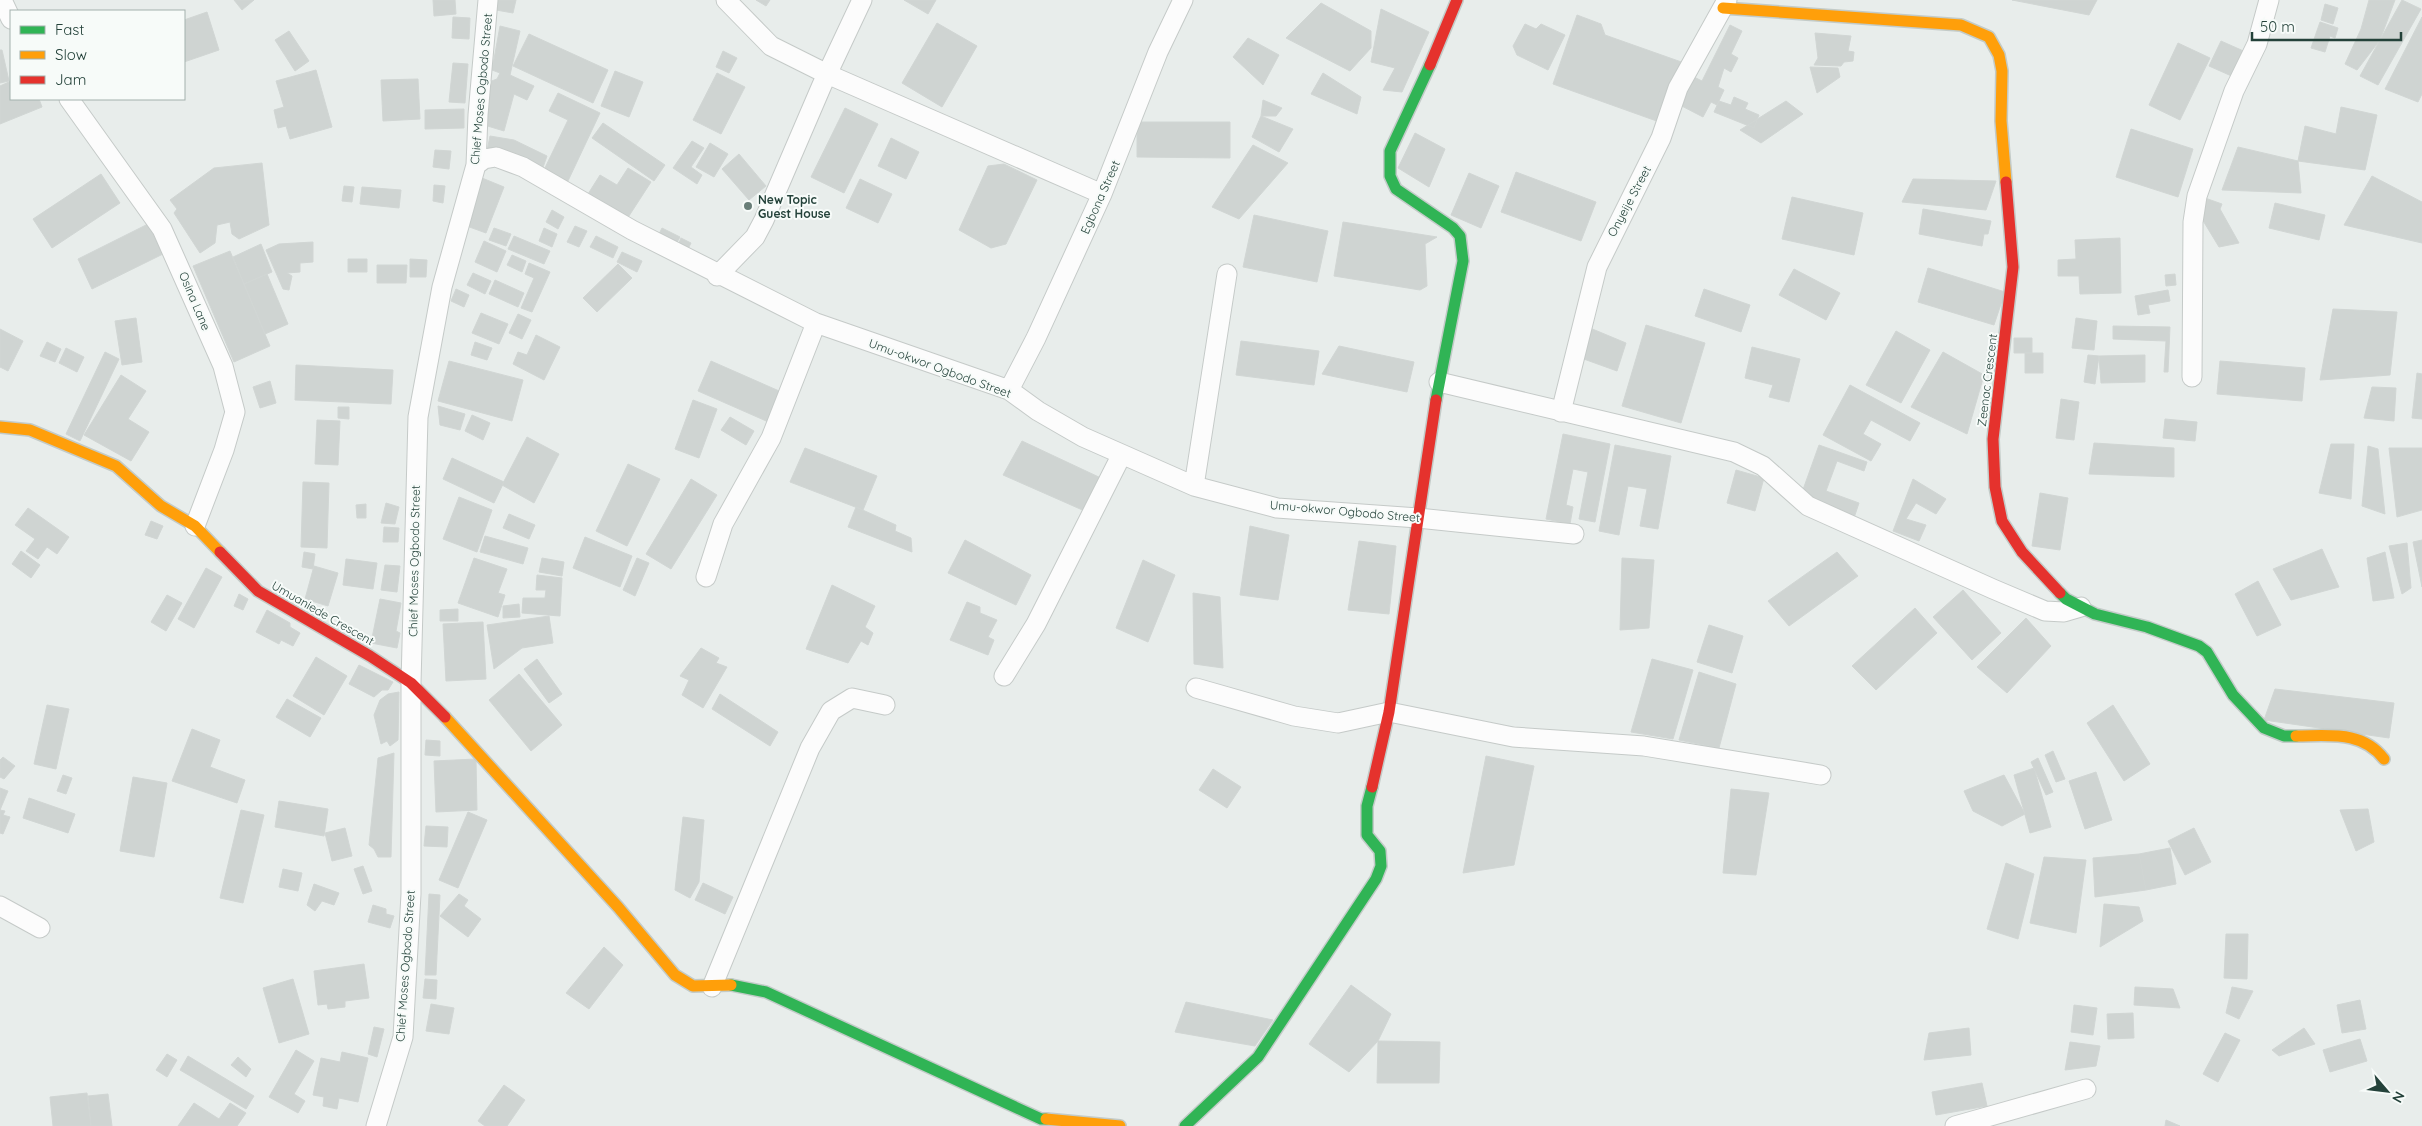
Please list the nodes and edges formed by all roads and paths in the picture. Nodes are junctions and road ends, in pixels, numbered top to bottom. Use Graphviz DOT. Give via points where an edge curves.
graph roads {
  1 [pos="2,0"];
  2 [pos="488,0"];
  3 [pos="726,0"];
  4 [pos="862,0"];
  5 [pos="1183,0"];
  6 [pos="1457,0"];
  7 [pos="2269,0"];
  8 [pos="1725,4"];
  9 [pos="10,17"];
  10 [pos="827,74"];
  11 [pos="70,100"];
  12 [pos="476,165"];
  13 [pos="1102,194"];
  14 [pos="1227,274"];
  15 [pos="717,276"];
  16 [pos="816,324"];
  17 [pos="2192,377"];
  18 [pos="1439,382"];
  19 [pos="1008,390"];
  20 [pos="1561,412"];
  21 [pos="0,427"];
  22 [pos="1121,456"];
  23 [pos="1194,486"];
  24 [pos="1418,518"];
  25 [pos="195,526"];
  26 [pos="1574,534"];
  27 [pos="706,577"];
  28 [pos="2081,607"];
  29 [pos="1004,676"];
  30 [pos="412,683"];
  31 [pos="1196,688"];
  32 [pos="885,705"];
  33 [pos="1389,712"];
  34 [pos="2384,758"];
  35 [pos="1821,775"];
  36 [pos="0,906"];
  37 [pos="40,928"];
  38 [pos="712,987"];
  39 [pos="2086,1089"];
  40 [pos="376,1126"];
  41 [pos="1120,1126"];
  42 [pos="1186,1126"];
  43 [pos="1955,1126"];
  1 -- 9 [label="street"];
  2 -- 12 [label="street, Chief Moses Ogbodo Street"];
  3 -- 10 [label="street" via="771,46"];
  4 -- 10 [label="street"];
  5 -- 13 [label="street, Egbona Street" via="1158,52"];
  6 -- 18 [label="street" via="1390,151 1390,176 1396,189 1460,236 1463,261"];
  7 -- 17 [label="street" via="2257,44 2234,91 2197,196 2193,222"];
  8 -- 20 [label="street, Onyeije Street" via="1678,88 1652,157 1597,267"];
  8 -- 28 [label="street, Zeenac Crescent" via="1763,12 1961,25 1980,31 1995,46 2002,71 2001,121 2013,267 1993,439 1994,487 2002,522 2022,552 2066,600"];
  10 -- 13 [label="street"];
  10 -- 15 [label="street" via="754,237"];
  11 -- 25 [label="street, Osina Lane" via="162,229 223,366 235,412"];
  12 -- 15 [label="street, Umu-okwor Ogbodo Street" via="484,159 496,157 523,167"];
  12 -- 30 [label="street, Chief Moses Ogbodo Street" via="442,287 418,417"];
  13 -- 19 [label="street, Egbona Street" via="1036,338"];
  14 -- 23 [label="street"];
  15 -- 16 [label="street, Umu-okwor Ogbodo Street"];
  16 -- 19 [label="street, Umu-okwor Ogbodo Street"];
  16 -- 27 [label="street" via="771,438 723,524"];
  18 -- 20 [label="street"];
  18 -- 24 [label="street"];
  19 -- 22 [label="street, Umu-okwor Ogbodo Street" via="1075,433"];
  20 -- 28 [label="street" via="1734,452 1763,466 1808,506 1993,589 2045,611 2064,612"];
  21 -- 25 [label="street, Umuaniede Crescent" via="30,430 116,466 161,506"];
  22 -- 23 [label="street, Umu-okwor Ogbodo Street"];
  22 -- 29 [label="street" via="1036,624"];
  23 -- 24 [label="street, Umu-okwor Ogbodo Street" via="1277,508"];
  24 -- 26 [label="street, Umu-okwor Ogbodo Street"];
  24 -- 33 [label="street"];
  25 -- 30 [label="street, Umuaniede Crescent" via="258,591"];
  28 -- 34 [label="street, Zeenac Crescent" via="2199,646 2207,652 2233,695 2264,728 2274,734 2359,739 2375,747"];
  30 -- 38 [label="street, Umuaniede Crescent" via="467,739 618,907 674,975 693,986"];
  30 -- 40 [label="street, Chief Moses Ogbodo Street" via="411,894 403,1037"];
  31 -- 33 [label="street" via="1294,716 1338,723"];
  32 -- 38 [label="street" via="852,698 831,711 810,748"];
  33 -- 35 [label="street" via="1513,737 1644,746"];
  33 -- 42 [label="street" via="1368,806 1367,835 1380,851 1381,866 1376,879 1258,1057"];
  36 -- 37 [label="street"];
  38 -- 41 [label="street, Umuaniede Crescent" via="736,985 766,992 1041,1119"];
  39 -- 43 [label="street"];
}
